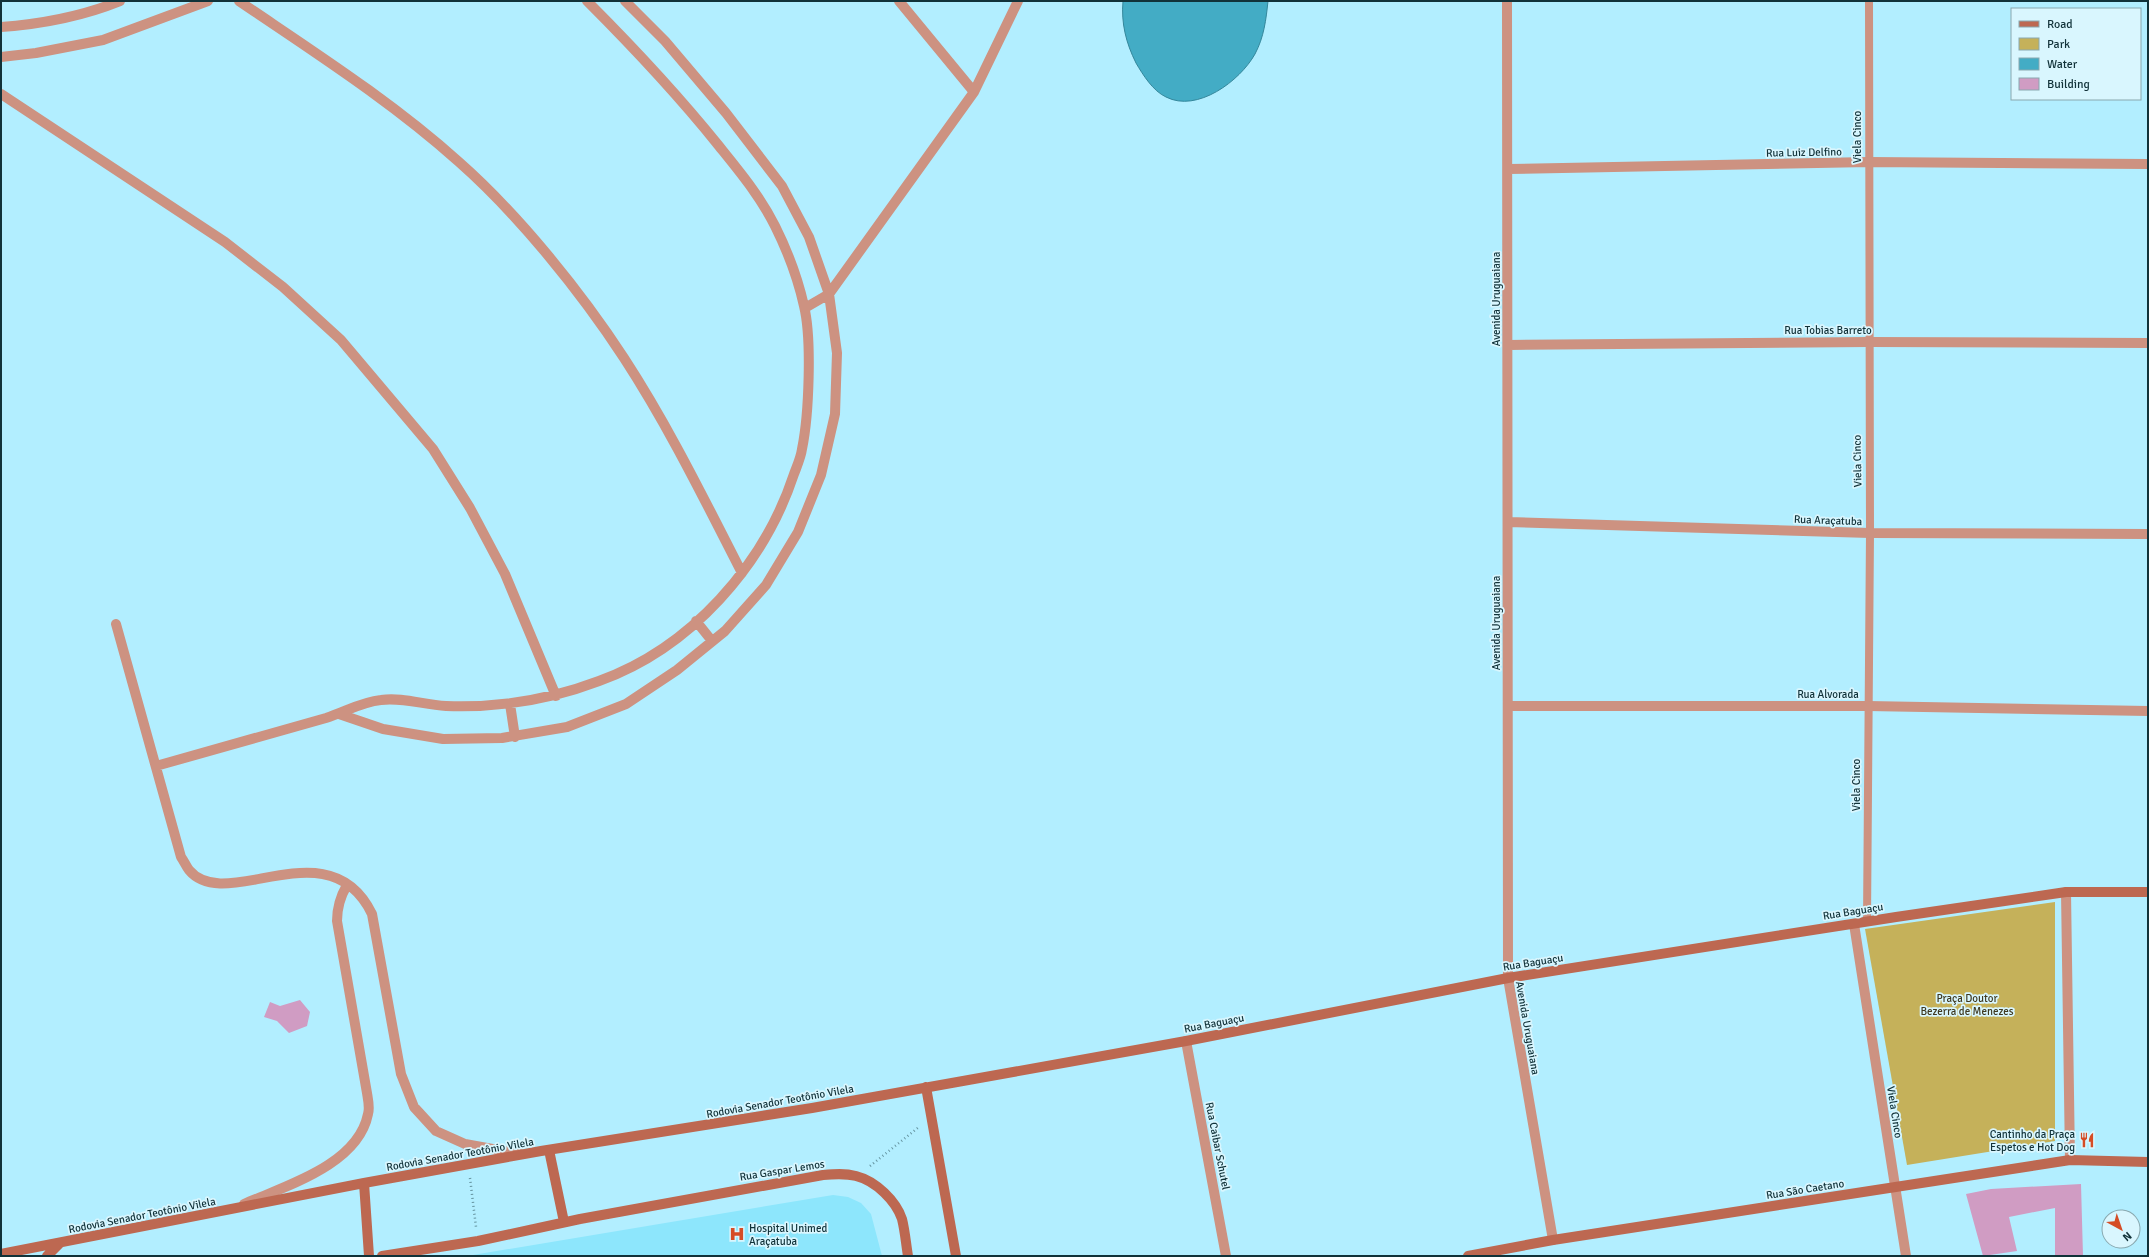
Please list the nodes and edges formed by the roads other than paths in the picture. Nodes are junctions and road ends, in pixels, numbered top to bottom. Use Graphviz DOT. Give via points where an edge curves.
graph roads {
  1 [pos="120,1"];
  2 [pos="208,1"];
  3 [pos="239,1"];
  4 [pos="587,1"];
  5 [pos="625,1"];
  6 [pos="899,1"];
  7 [pos="1018,1"];
  8 [pos="1507,1"];
  9 [pos="1869,1"];
  10 [pos="1,27"];
  11 [pos="1,57"];
  12 [pos="974,92"];
  13 [pos="1,94"];
  14 [pos="1869,162"];
  15 [pos="2148,164"];
  16 [pos="1508,169"];
  17 [pos="828,294"];
  18 [pos="805,308"];
  19 [pos="1868,342"];
  20 [pos="2148,343"];
  21 [pos="1509,345"];
  22 [pos="1508,522"];
  23 [pos="1870,533"];
  24 [pos="2148,534"];
  25 [pos="742,573"];
  26 [pos="696,621"];
  27 [pos="116,624"];
  28 [pos="712,641"];
  29 [pos="556,696"];
  30 [pos="510,704"];
  31 [pos="1508,706"];
  32 [pos="1868,706"];
  33 [pos="2148,711"];
  34 [pos="339,714"];
  35 [pos="515,737"];
  36 [pos="156,766"];
  37 [pos="347,885"];
  38 [pos="2066,892"];
  39 [pos="2148,892"];
  40 [pos="1867,921"];
  41 [pos="1854,924"];
  42 [pos="1508,978"];
  43 [pos="1186,1041"];
  44 [pos="926,1087"];
  45 [pos="549,1150"];
  46 [pos="524,1154"];
  47 [pos="2070,1160"];
  48 [pos="2148,1162"];
  49 [pos="364,1183"];
  50 [pos="1895,1187"];
  51 [pos="231,1210"];
  52 [pos="564,1222"];
  53 [pos="1553,1240"];
  54 [pos="59,1244"];
  55 [pos="1,1254"];
  56 [pos="47,1256"];
  57 [pos="369,1256"];
  58 [pos="382,1256"];
  59 [pos="908,1256"];
  60 [pos="956,1256"];
  61 [pos="1226,1256"];
  62 [pos="1468,1256"];
  63 [pos="1906,1256"];
  1 -- 10 [label="street" via="70,16"];
  2 -- 11 [label="street" via="103,40"];
  3 -- 25 [label="street" via="391,106 460,162 519,222 573,288 624,358 669,434"];
  4 -- 18 [label="street" via="645,60 699,121 756,192 777,229"];
  5 -- 17 [label="street" via="664,41 726,113 782,186 809,237"];
  6 -- 12 [label="street"];
  7 -- 12 [label="street"];
  8 -- 16 [label="street, Avenida Uruguaiana"];
  9 -- 14 [label="lane, Viela Cinco"];
  12 -- 17 [label="street"];
  13 -- 29 [label="street" via="225,242 283,287 341,340 433,449 470,508 505,574"];
  14 -- 15 [label="street, Rua Luiz Delfino"];
  14 -- 16 [label="street, Rua Luiz Delfino"];
  14 -- 19 [label="lane, Viela Cinco"];
  16 -- 21 [label="street, Avenida Uruguaiana"];
  17 -- 18 [label="street"];
  17 -- 28 [label="street" via="837,353 834,414 821,475 798,532 766,585 725,631"];
  18 -- 25 [label="street" via="808,356 802,450 784,501 768,535"];
  19 -- 20 [label="street, Rua Tobias Barreto"];
  19 -- 21 [label="street, Rua Tobias Barreto"];
  19 -- 23 [label="lane, Viela Cinco"];
  21 -- 22 [label="street, Avenida Uruguaiana"];
  22 -- 23 [label="street, Rua Araçatuba"];
  22 -- 31 [label="street, Avenida Uruguaiana"];
  23 -- 24 [label="street, Rua Araçatuba"];
  23 -- 32 [label="lane, Viela Cinco"];
  25 -- 26 [label="street"];
  26 -- 28 [label="street"];
  26 -- 29 [label="street" via="679,636 643,660 603,680"];
  27 -- 36 [label="street"];
  28 -- 35 [label="street" via="677,670 626,704 567,727"];
  29 -- 30 [label="street"];
  30 -- 34 [label="street" via="481,707 384,699 358,705"];
  30 -- 35 [label="street"];
  31 -- 32 [label="street, Rua Alvorada"];
  31 -- 42 [label="street, Avenida Uruguaiana"];
  32 -- 33 [label="street, Rua Alvorada"];
  32 -- 40 [label="lane, Viela Cinco"];
  34 -- 35 [label="street" via="383,729 443,739"];
  34 -- 36 [label="street"];
  36 -- 37 [label="street" via="181,857 189,871 204,880 217,883 317,872 332,875"];
  37 -- 46 [label="street" via="357,891 372,914 401,1074 414,1106 436,1131 465,1144"];
  37 -- 51 [label="street" via="340,897 337,921 369,1114 358,1138 340,1158 302,1179"];
  38 -- 39 [label="main road, Rua Baguaçu"];
  38 -- 40 [label="main road, Rua Baguaçu"];
  38 -- 47 [label="street"];
  40 -- 41 [label="main road, Rua Baguaçu"];
  41 -- 42 [label="main road, Rua Baguaçu"];
  41 -- 50 [label="street, Viela Cinco"];
  42 -- 43 [label="main road, Rua Baguaçu"];
  42 -- 53 [label="street, Avenida Uruguaiana"];
  43 -- 44 [label="main road, Rua Baguaçu"];
  43 -- 61 [label="street, Rua Caibar Schutel"];
  44 -- 45 [label="main road, Rodovia Senador Teotônio Vilela"];
  44 -- 60 [label="main road"];
  45 -- 46 [label="main road, Rodovia Senador Teotônio Vilela"];
  45 -- 52 [label="main road"];
  46 -- 49 [label="main road, Rodovia Senador Teotônio Vilela"];
  47 -- 48 [label="main road, Rua São Caetano"];
  47 -- 50 [label="main road, Rua São Caetano"];
  49 -- 51 [label="main road, Rodovia Senador Teotônio Vilela"];
  49 -- 57 [label="main road"];
  50 -- 53 [label="main road, Rua São Caetano"];
  50 -- 63 [label="street, Viela Cinco"];
  51 -- 54 [label="main road, Rodovia Senador Teotônio Vilela"];
  52 -- 58 [label="main road" via="478,1241"];
  52 -- 59 [label="main road, Rua Gaspar Lemos" via="823,1175 858,1176 876,1186 890,1199 902,1219"];
  53 -- 62 [label="main road, Rua São Caetano"];
  54 -- 55 [label="main road, Rodovia Senador Teotônio Vilela"];
  54 -- 56 [label="main road"];
}
